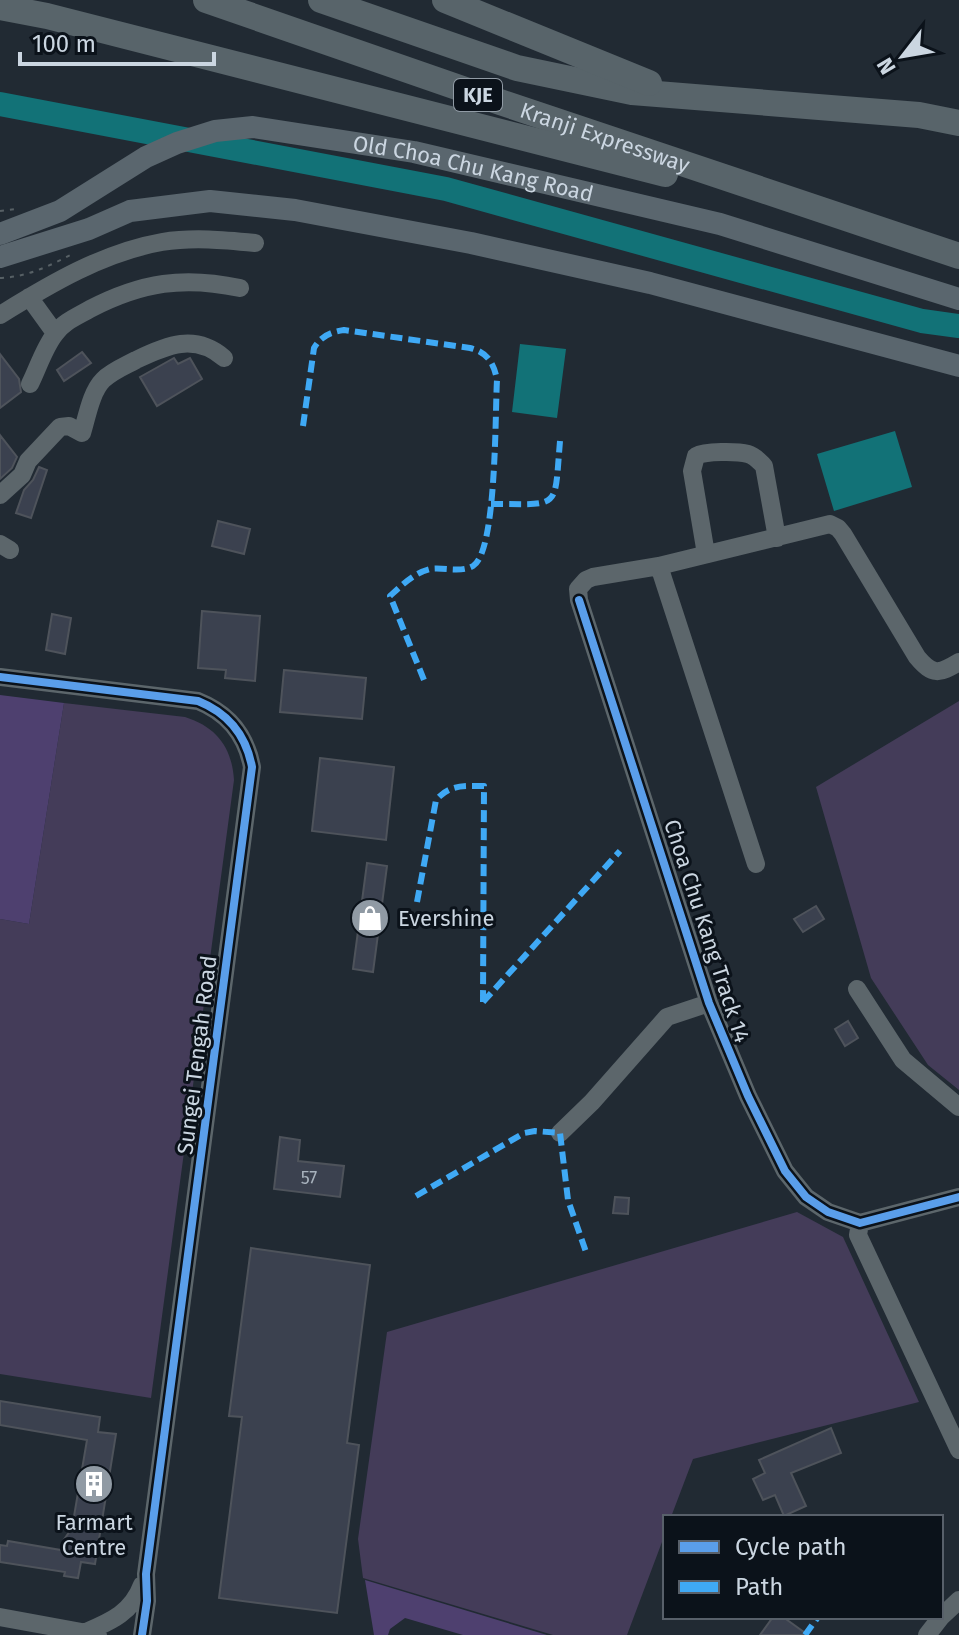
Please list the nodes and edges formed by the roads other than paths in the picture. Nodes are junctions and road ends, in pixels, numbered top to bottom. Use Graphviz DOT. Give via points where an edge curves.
graph roads {
  1 [pos="206,0"];
  2 [pos="321,0"];
  3 [pos="445,0"];
  4 [pos="3,9"];
  5 [pos="685,97"];
  6 [pos="959,123"];
  7 [pos="708,172"];
  8 [pos="0,234"];
  9 [pos="255,243"];
  10 [pos="959,256"];
  11 [pos="0,257"];
  12 [pos="240,288"];
  13 [pos="29,297"];
  14 [pos="959,299"];
  15 [pos="0,315"];
  16 [pos="55,333"];
  17 [pos="224,358"];
  18 [pos="959,366"];
  19 [pos="30,384"];
  20 [pos="0,495"];
  21 [pos="777,538"];
  22 [pos="706,554"];
  23 [pos="659,566"];
  24 [pos="959,662"];
  25 [pos="0,677"];
  26 [pos="756,864"];
  27 [pos="857,989"];
  28 [pos="709,1003"];
  29 [pos="959,1107"];
  30 [pos="560,1133"];
  31 [pos="959,1197"];
  32 [pos="860,1223"];
  33 [pos="959,1450"];
  34 [pos="146,1574"];
  35 [pos="959,1600"];
  36 [pos="943,1615"];
  37 [pos="0,1617"];
  38 [pos="939,1619"];
  39 [pos="92,1633"];
  40 [pos="142,1635"];
  41 [pos="927,1635"];
  1 -- 7 [label="highway, Kranji Expressway / KJE"];
  2 -- 5 [label="highway, Kranji Expressway / KJE" via="517,68 632,92"];
  3 -- 5 [label="highway"];
  4 -- 7 [label="highway" via="665,174"];
  5 -- 6 [label="highway, Kranji Expressway / KJE" via="919,115"];
  7 -- 10 [label="highway, Kranji Expressway / KJE"];
  8 -- 14 [label="main road, Old Choa Chu Kang Road" via="60,211 177,143 253,127 414,152 720,224"];
  9 -- 13 [label="street" via="161,242 98,261"];
  11 -- 18 [label="main road" via="130,211 210,201 295,210 650,283"];
  12 -- 16 [label="street" via="203,281 159,284 112,298"];
  13 -- 15 [label="street"];
  13 -- 16 [label="street"];
  16 -- 19 [label="street"];
  17 -- 20 [label="street" via="206,346 181,342 119,369 97,389 82,433 60,427"];
  21 -- 22 [label="street"];
  21 -- 22 [label="street" via="764,466 746,453 707,452 696,456 692,471"];
  21 -- 24 [label="street" via="830,524 838,528 926,668 946,670"];
  22 -- 23 [label="street"];
  23 -- 26 [label="street"];
  23 -- 28 [label="street, Choa Chu Kang Track 14" via="586,580 578,589 579,600"];
  25 -- 34 [label="street, Sungei Tengah Road" via="198,701 234,725 250,752"];
  27 -- 29 [label="street" via="903,1060"];
  28 -- 30 [label="street" via="667,1017"];
  28 -- 32 [label="street, Choa Chu Kang Track 14" via="785,1171 806,1197"];
  31 -- 32 [label="street"];
  32 -- 33 [label="street" via="858,1235"];
  34 -- 39 [label="street, Sungei Tengah Road" via="137,1601"];
  34 -- 40 [label="street, Sungei Tengah Road"];
  35 -- 36 [label="street"];
  37 -- 39 [label="street, Sungei Tengah Road"];
  38 -- 41 [label="street"];
}
